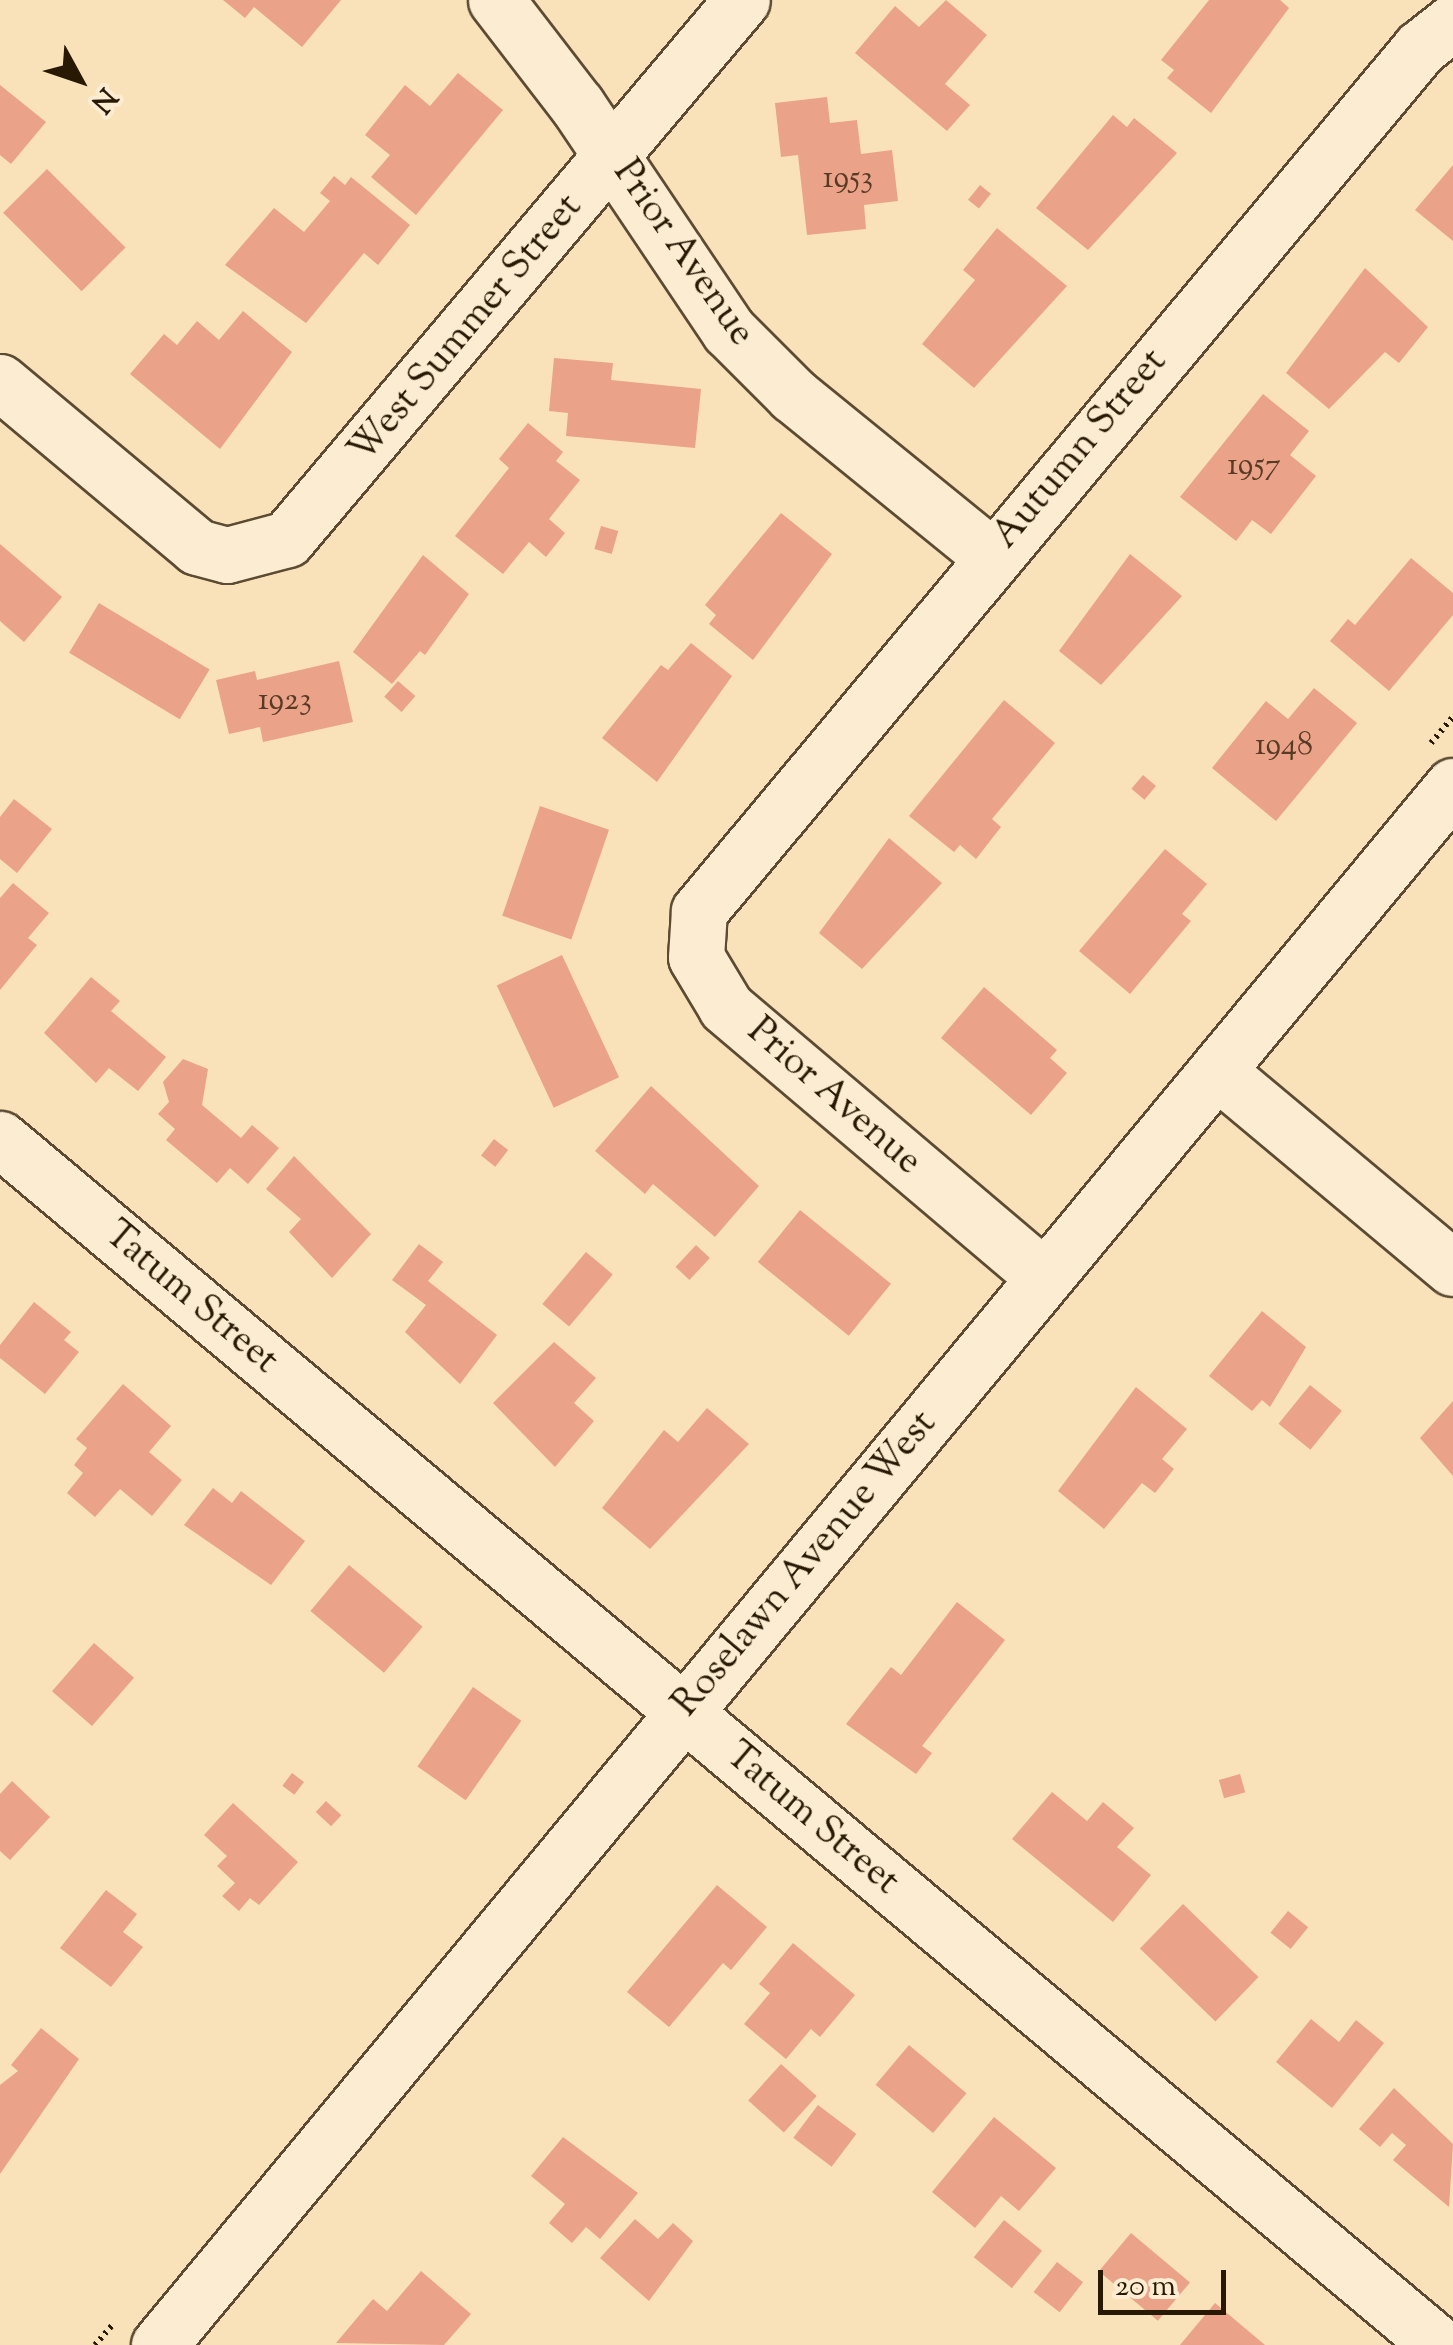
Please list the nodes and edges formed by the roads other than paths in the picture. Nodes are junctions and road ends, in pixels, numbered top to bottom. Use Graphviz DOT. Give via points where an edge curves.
graph roads {
  1 [pos="496,0"];
  2 [pos="742,0"];
  3 [pos="1453,22"];
  4 [pos="612,156"];
  5 [pos="12,392"];
  6 [pos="992,556"];
  7 [pos="1453,786"];
  8 [pos="715,885"];
  9 [pos="1217,1071"];
  10 [pos="0,1139"];
  11 [pos="1453,1268"];
  12 [pos="1044,1277"];
  13 [pos="683,1713"];
  14 [pos="159,2345"];
  15 [pos="1439,2345"];
  1 -- 4 [label="street, Prior Avenue"];
  2 -- 4 [label="street, West Summer Street"];
  3 -- 6 [label="street, Autumn Street" via="1420,48"];
  4 -- 5 [label="street, West Summer Street" via="306,521 265,549 227,555 197,546"];
  4 -- 6 [label="street, Prior Avenue" via="728,331"];
  6 -- 8 [label="street, Autumn Street"];
  7 -- 9 [label="street, Roselawn Avenue West"];
  8 -- 12 [label="street, Prior Avenue" via="695,926 707,985"];
  9 -- 11 [label="street"];
  9 -- 12 [label="street, Roselawn Avenue West"];
  10 -- 13 [label="street, Tatum Street"];
  12 -- 13 [label="street, Roselawn Avenue West"];
  13 -- 14 [label="street, Roselawn Avenue West"];
  13 -- 15 [label="street, Tatum Street"];
}
